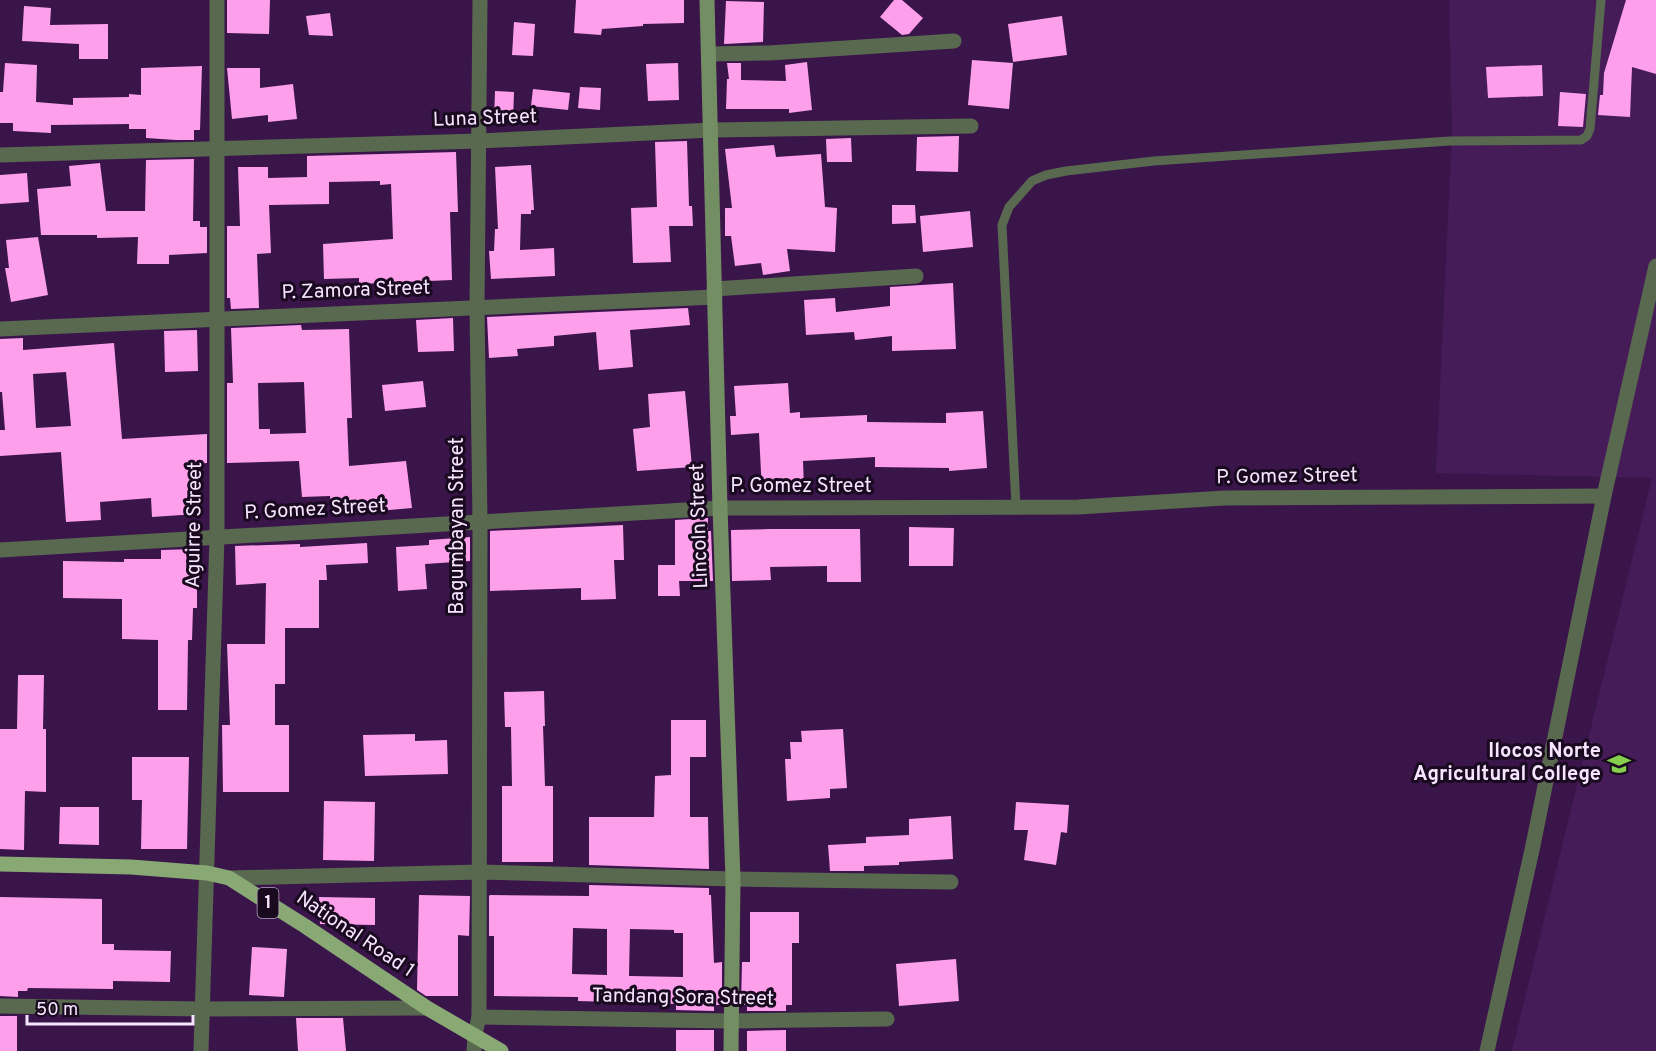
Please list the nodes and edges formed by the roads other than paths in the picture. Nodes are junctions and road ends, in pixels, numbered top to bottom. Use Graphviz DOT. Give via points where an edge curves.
graph roads {
  1 [pos="217,0"];
  2 [pos="480,0"];
  3 [pos="707,0"];
  4 [pos="1601,0"];
  5 [pos="954,41"];
  6 [pos="709,54"];
  7 [pos="971,126"];
  8 [pos="712,130"];
  9 [pos="479,141"];
  10 [pos="218,147"];
  11 [pos="0,155"];
  12 [pos="1656,266"];
  13 [pos="916,276"];
  14 [pos="715,293"];
  15 [pos="477,307"];
  16 [pos="218,318"];
  17 [pos="0,329"];
  18 [pos="1604,496"];
  19 [pos="1016,507"];
  20 [pos="720,508"];
  21 [pos="480,522"];
  22 [pos="217,537"];
  23 [pos="0,550"];
  24 [pos="0,864"];
  25 [pos="480,872"];
  26 [pos="207,873"];
  27 [pos="229,878"];
  28 [pos="734,879"];
  29 [pos="951,882"];
  30 [pos="0,1006"];
  31 [pos="427,1008"];
  32 [pos="202,1009"];
  33 [pos="479,1017"];
  34 [pos="887,1019"];
  35 [pos="730,1021"];
  36 [pos="475,1034"];
  37 [pos="201,1051"];
  38 [pos="474,1051"];
  39 [pos="501,1051"];
  40 [pos="730,1051"];
  41 [pos="1487,1051"];
  1 -- 10 [label="street, Aguirre Street"];
  2 -- 9 [label="street, Bagumbayan Street"];
  3 -- 6 [label="street, Lincoln Street"];
  4 -- 19 [label="lane" via="1590,129 1581,140 1450,141 1154,161 1066,171 1032,181 1009,207 1002,225"];
  5 -- 6 [label="street"];
  6 -- 8 [label="street, Lincoln Street"];
  7 -- 8 [label="street, Luna Street"];
  8 -- 9 [label="street, Luna Street"];
  8 -- 14 [label="street, Lincoln Street"];
  9 -- 10 [label="street, Luna Street"];
  9 -- 15 [label="street, Bagumbayan Street"];
  10 -- 11 [label="street, Luna Street"];
  10 -- 16 [label="street, Aguirre Street"];
  12 -- 18 [label="street"];
  13 -- 14 [label="street, P. Zamora Street"];
  14 -- 15 [label="street, P. Zamora Street"];
  14 -- 20 [label="street, Lincoln Street"];
  15 -- 16 [label="street, P. Zamora Street"];
  15 -- 21 [label="street, Bagumbayan Street"];
  16 -- 17 [label="street, P. Zamora Street"];
  16 -- 22 [label="street, Aguirre Street"];
  18 -- 19 [label="street, P. Gomez Street" via="1226,498"];
  18 -- 41 [label="street"];
  19 -- 20 [label="street, P. Gomez Street"];
  20 -- 21 [label="street, P. Gomez Street"];
  20 -- 28 [label="street, Lincoln Street"];
  21 -- 22 [label="street, P. Gomez Street"];
  21 -- 25 [label="street, Bagumbayan Street"];
  22 -- 23 [label="street, P. Gomez Street"];
  22 -- 26 [label="street, Aguirre Street"];
  24 -- 26 [label="main road, National Road 1 / 1"];
  25 -- 27 [label="street"];
  25 -- 28 [label="street"];
  25 -- 33 [label="street, Bagumbayan Street"];
  26 -- 27 [label="main road, National Road 1 / 1"];
  26 -- 32 [label="street, Aguirre Street"];
  27 -- 31 [label="main road, National Road 1 / 1"];
  28 -- 29 [label="street"];
  28 -- 35 [label="street, Lincoln Street"];
  30 -- 32 [label="street"];
  31 -- 32 [label="street"];
  31 -- 36 [label="main road, National Road 1 / 1"];
  32 -- 37 [label="street, Aguirre Street"];
  33 -- 35 [label="street, Tandang Sora Street"];
  33 -- 36 [label="street, Bagumbayan Street"];
  34 -- 35 [label="street, Tandang Sora Street"];
  35 -- 40 [label="street, Lincoln Street"];
  36 -- 38 [label="street, Bagumbayan Street"];
  36 -- 39 [label="main road, National Road 1 / 1"];
}
